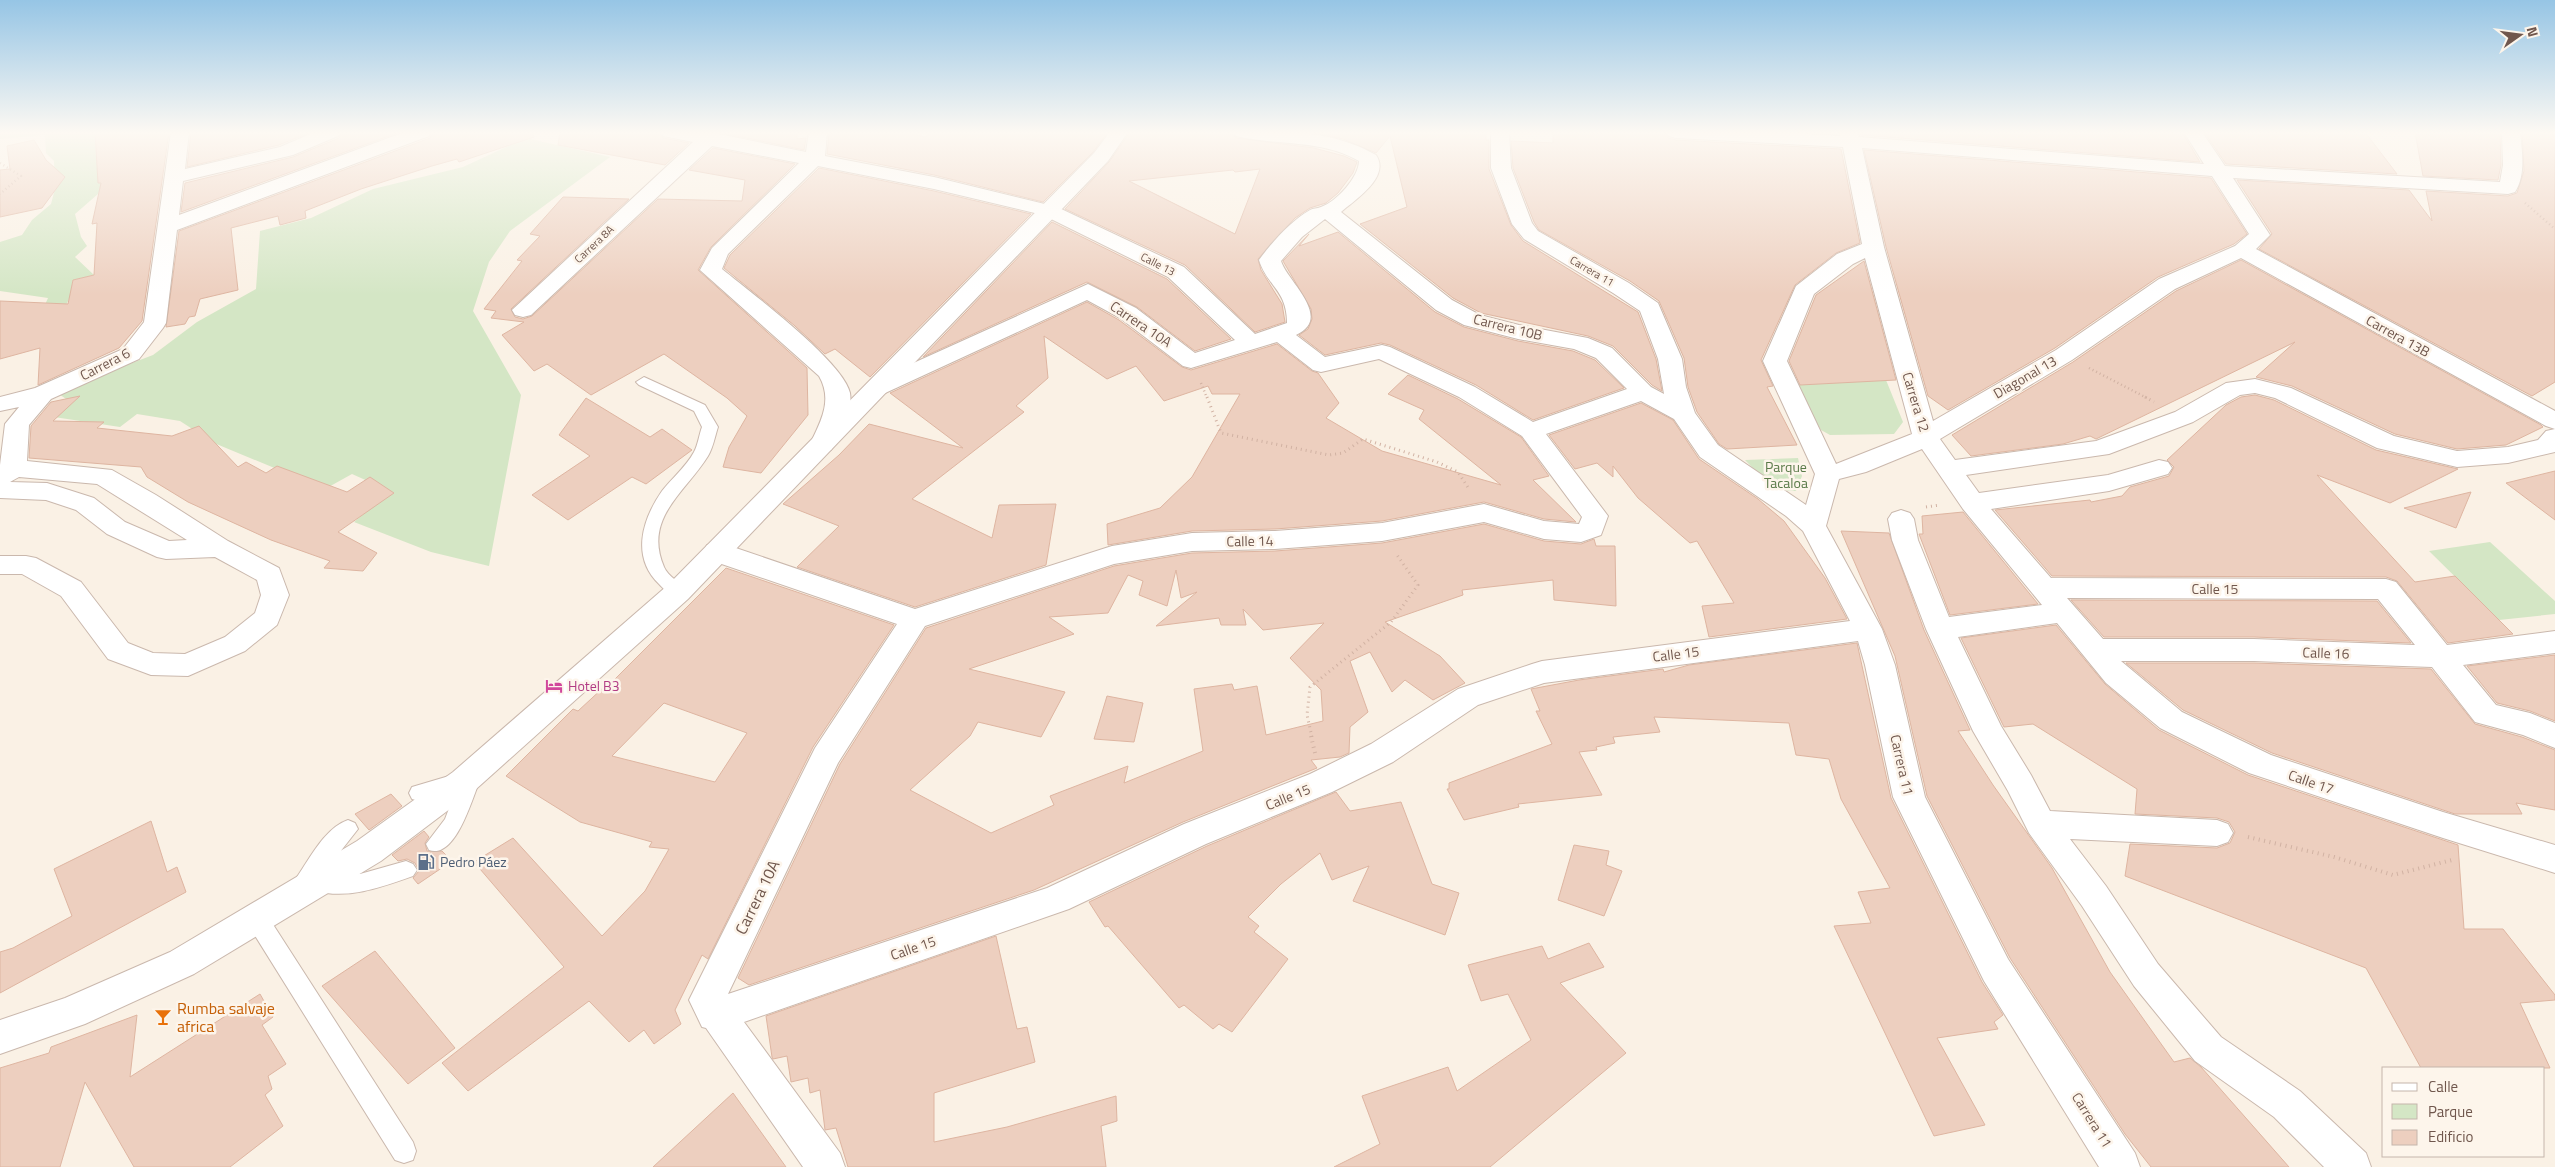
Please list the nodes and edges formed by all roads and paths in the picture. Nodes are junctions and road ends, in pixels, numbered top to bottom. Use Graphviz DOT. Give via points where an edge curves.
graph roads {
  1 [pos="174,186"];
  2 [pos="276,186"];
  3 [pos="657,186"];
  4 [pos="786,186"];
  5 [pos="948,186"];
  6 [pos="1073,186"];
  7 [pos="1359,186"];
  8 [pos="1508,186"];
  9 [pos="1861,186"];
  10 [pos="2227,186"];
  11 [pos="2482,186"];
  12 [pos="2508,188"];
  13 [pos="1050,211"];
  14 [pos="1329,212"];
  15 [pos="167,227"];
  16 [pos="2555,228"];
  17 [pos="1873,247"];
  18 [pos="2242,250"];
  19 [pos="523,310"];
  20 [pos="1280,334"];
  21 [pos="1250,342"];
  22 [pos="2064,355"];
  23 [pos="1191,361"];
  24 [pos="644,382"];
  25 [pos="875,389"];
  26 [pos="1643,392"];
  27 [pos="43,394"];
  28 [pos="0,404"];
  29 [pos="1683,414"];
  30 [pos="2184,417"];
  31 [pos="2555,421"];
  32 [pos="1531,431"];
  33 [pos="1925,436"];
  34 [pos="2555,437"];
  35 [pos="822,444"];
  36 [pos="2159,468"];
  37 [pos="1947,469"];
  38 [pos="7,472"];
  39 [pos="1828,474"];
  40 [pos="0,490"];
  41 [pos="1972,503"];
  42 [pos="1484,513"];
  43 [pos="1901,519"];
  44 [pos="1813,526"];
  45 [pos="1382,532"];
  46 [pos="219,548"];
  47 [pos="717,552"];
  48 [pos="0,565"];
  49 [pos="2044,588"];
  50 [pos="678,592"];
  51 [pos="2064,612"];
  52 [pos="915,619"];
  53 [pos="1868,629"];
  54 [pos="1940,629"];
  55 [pos="2555,642"];
  56 [pos="2096,650"];
  57 [pos="2440,657"];
  58 [pos="2555,736"];
  59 [pos="468,777"];
  60 [pos="1321,783"];
  61 [pos="419,793"];
  62 [pos="2040,824"];
  63 [pos="348,829"];
  64 [pos="2217,833"];
  65 [pos="436,844"];
  66 [pos="2455,859"];
  67 [pos="2555,859"];
  68 [pos="406,870"];
  69 [pos="305,891"];
  70 [pos="257,919"];
  71 [pos="716,1015"];
  72 [pos="0,1037"];
  73 [pos="404,1151"];
  74 [pos="826,1167"];
  75 [pos="2121,1167"];
  76 [pos="2352,1167"];
  1 -- 15 [label="street, Carrera 6"];
  2 -- 15 [label="street"];
  3 -- 19 [label="street, Carrera 8A"];
  4 -- 35 [label="street" via="719,252 711,270 832,376 840,395 838,411"];
  5 -- 13 [label="street, Calle 13"];
  6 -- 13 [label="street"];
  7 -- 14 [label="street"];
  8 -- 29 [label="street, Carrera 11" via="1522,224 1531,235 1650,308 1670,359 1674,387"];
  9 -- 17 [label="street, Carrera 12"];
  10 -- 18 [label="street, Diagonal 13" via="2260,235"];
  11 -- 12 [label="street"];
  12 -- 16 [label="path"];
  13 -- 21 [label="street, Calle 13" via="1176,272"];
  13 -- 25 [label="street"];
  14 -- 20 [label="street" via="1318,214 1270,260 1272,270 1288,287 1299,310 1298,326"];
  14 -- 26 [label="street, Carrera 10B" via="1444,305 1472,320 1580,343 1604,352"];
  15 -- 27 [label="street, Carrera 6" via="155,323 131,354"];
  17 -- 33 [label="street, Carrera 12"];
  17 -- 39 [label="street" via="1844,259 1804,291 1775,361"];
  18 -- 22 [label="street, Diagonal 13" via="2167,284"];
  18 -- 31 [label="street, Carrera 13B"];
  20 -- 21 [label="street"];
  20 -- 32 [label="street" via="1321,365 1382,352 1467,392"];
  21 -- 23 [label="street"];
  22 -- 30 [label="path"];
  22 -- 33 [label="street, Diagonal 13"];
  23 -- 25 [label="street, Carrera 10A" via="1128,313 1088,290"];
  23 -- 42 [label="path" via="1221,434 1329,455 1343,453 1363,439 1437,462 1458,472"];
  24 -- 50 [label="lane" via="700,408 710,428 701,454 668,495 653,521 649,548 657,572"];
  25 -- 35 [label="street"];
  26 -- 29 [label="street, Carrera 11"];
  26 -- 32 [label="street"];
  27 -- 28 [label="street"];
  27 -- 38 [label="street, Carrera 6" via="17,424"];
  29 -- 44 [label="street, Carrera 11" via="1709,451"];
  30 -- 34 [label="street" via="2234,388 2255,386 2283,393 2386,442 2457,459 2508,455 2546,446"];
  30 -- 37 [label="street" via="2100,448"];
  32 -- 42 [label="street, Calle 14" via="1595,516 1592,529 1581,533 1544,530"];
  33 -- 37 [label="street, Carrera 12"];
  33 -- 39 [label="street, Diagonal 13" via="1911,445"];
  35 -- 47 [label="street"];
  36 -- 41 [label="street" via="2109,483"];
  37 -- 41 [label="street, Carrera 12"];
  38 -- 46 [label="street" via="104,476"];
  39 -- 44 [label="street"];
  40 -- 46 [label="street" via="47,492 85,504 116,528 166,550"];
  41 -- 43 [label="path" via="1911,508"];
  41 -- 49 [label="street, Carrera 12"];
  42 -- 45 [label="street, Calle 14"];
  43 -- 54 [label="street" via="1905,540"];
  44 -- 53 [label="street, Carrera 11"];
  45 -- 52 [label="street, Calle 14" via="1192,542 1112,554"];
  45 -- 60 [label="path" via="1418,585 1391,622 1310,687 1307,715"];
  46 -- 48 [label="street" via="269,575 275,595 267,618 235,644 188,665 151,664 118,651 71,589 26,565"];
  47 -- 50 [label="street"];
  47 -- 52 [label="street"];
  49 -- 51 [label="street, Carrera 12"];
  49 -- 57 [label="street, Calle 15" via="2386,589"];
  50 -- 59 [label="street"];
  51 -- 54 [label="street"];
  51 -- 56 [label="street, Carrera 12"];
  52 -- 71 [label="street, Carrera 10A" via="826,757 706,1000"];
  53 -- 60 [label="street, Calle 15" via="1542,672 1468,697 1382,753"];
  53 -- 75 [label="street, Carrera 11" via="1880,665 1909,797 1996,970"];
  54 -- 62 [label="street" via="1988,731"];
  55 -- 57 [label="street, Calle 16"];
  56 -- 57 [label="street, Calle 16" via="2254,650"];
  56 -- 67 [label="street, Calle 17" via="2116,675 2171,720 2260,764"];
  57 -- 58 [label="street" via="2486,714 2530,725"];
  59 -- 61 [label="lane"];
  59 -- 65 [label="lane" via="465,797 453,823"];
  59 -- 69 [label="street" via="369,851"];
  60 -- 71 [label="street, Calle 15" via="1195,834 1057,899"];
  62 -- 64 [label="street"];
  62 -- 76 [label="street" via="2094,896 2146,975 2208,1048 2287,1104"];
  63 -- 69 [label="lane" via="333,843"];
  64 -- 66 [label="path" via="2263,839 2393,875"];
  68 -- 69 [label="lane" via="360,883"];
  69 -- 70 [label="street"];
  70 -- 72 [label="street" via="182,963 72,1012"];
  70 -- 73 [label="lane"];
  71 -- 74 [label="street, Carrera 10A"];
}
